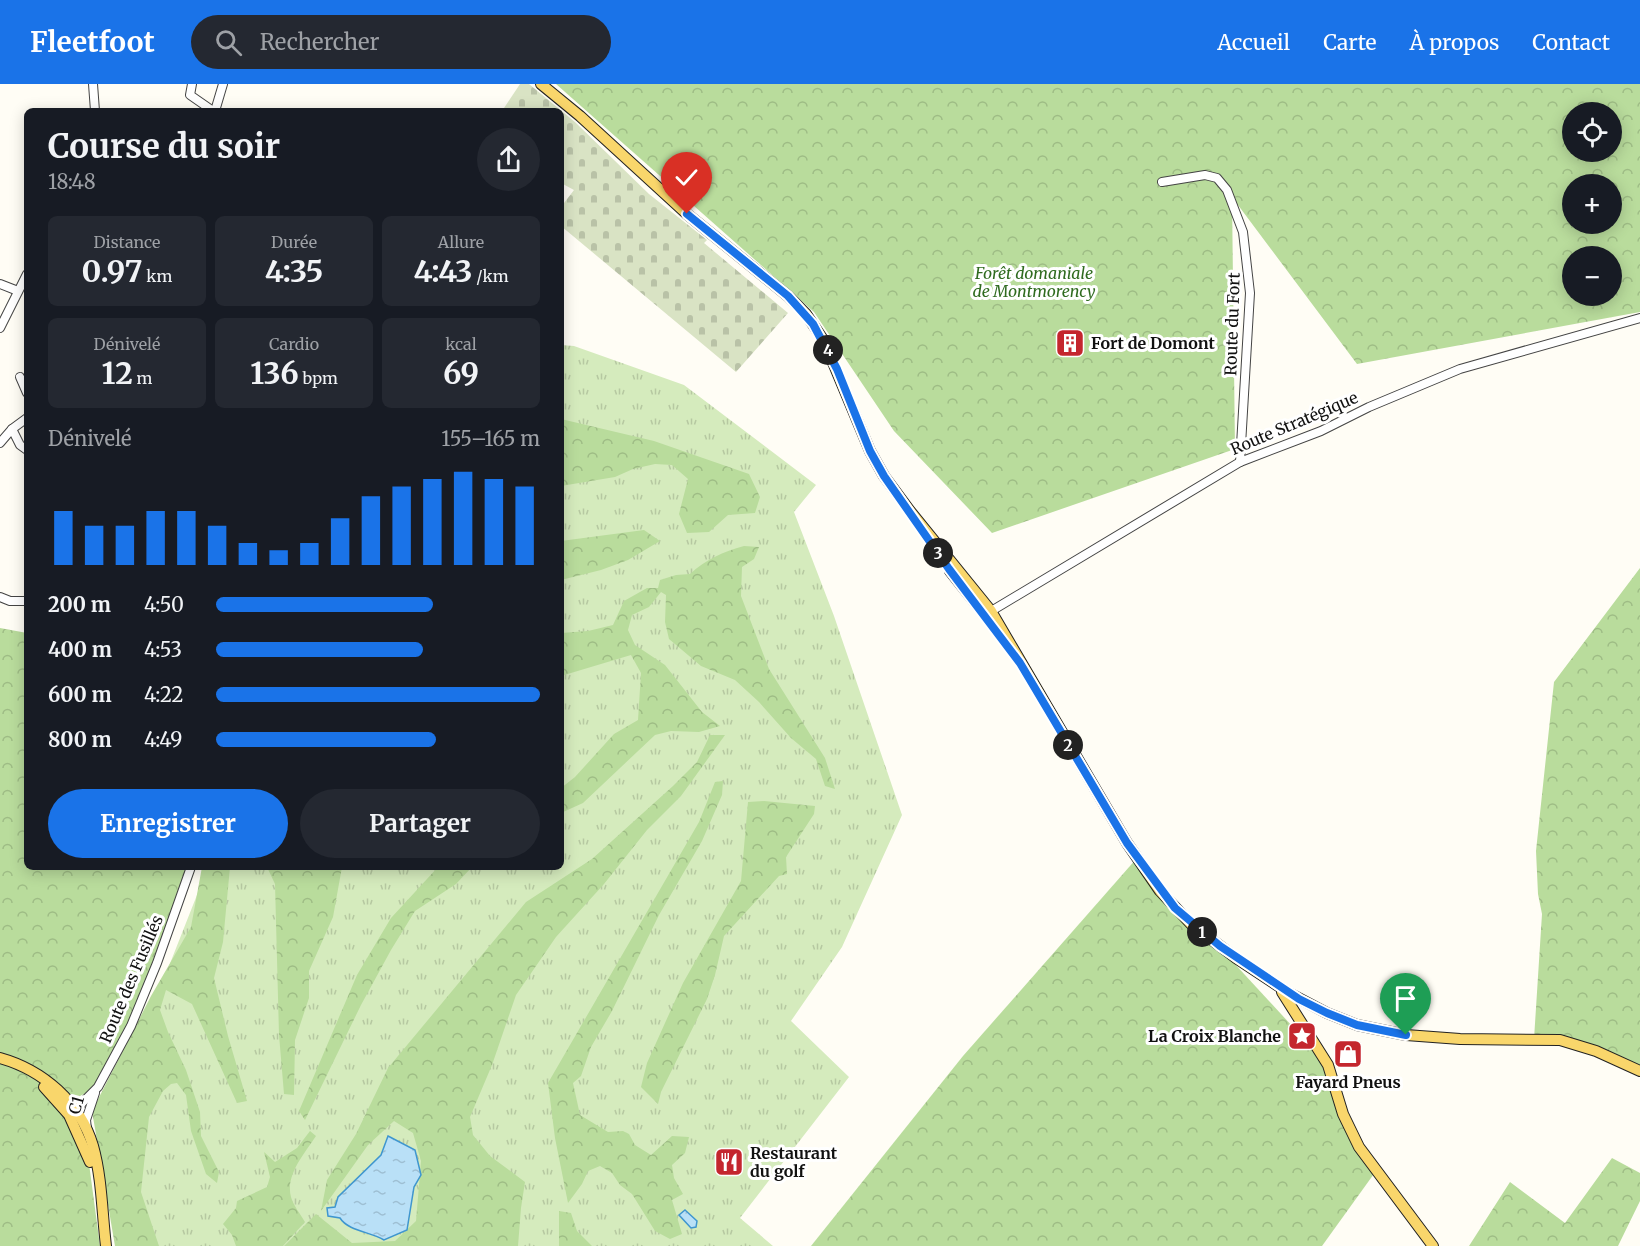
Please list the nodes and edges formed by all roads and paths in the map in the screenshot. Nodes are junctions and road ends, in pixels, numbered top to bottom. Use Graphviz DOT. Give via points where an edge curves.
graph roads {
  1 [pos="93,84"];
  2 [pos="192,84"];
  3 [pos="222,84"];
  4 [pos="542,85"];
  5 [pos="95,108"];
  6 [pos="210,108"];
  7 [pos="215,108"];
  8 [pos="1162,182"];
  9 [pos="24,280"];
  10 [pos="0,284"];
  11 [pos="18,291"];
  12 [pos="1640,318"];
  13 [pos="0,328"];
  14 [pos="20,377"];
  15 [pos="24,386"];
  16 [pos="24,420"];
  17 [pos="12,429"];
  18 [pos="0,443"];
  19 [pos="24,448"];
  20 [pos="1240,462"];
  21 [pos="0,597"];
  22 [pos="24,601"];
  23 [pos="988,613"];
  24 [pos="190,870"];
  25 [pos="1269,980"];
  26 [pos="1312,1006"];
  27 [pos="1298,1017"];
  28 [pos="1316,1043"];
  29 [pos="5,1059"];
  30 [pos="1640,1071"];
  31 [pos="98,1087"];
  32 [pos="90,1104"];
  33 [pos="72,1113"];
  34 [pos="87,1131"];
  35 [pos="102,1220"];
  36 [pos="106,1246"];
  37 [pos="1433,1246"];
  1 -- 5 [label="street"];
  2 -- 6 [label="street" via="190,94"];
  3 -- 7 [label="street"];
  4 -- 23 [label="main road" via="806,314 824,341 884,476"];
  8 -- 20 [label="street, Route du Fort" via="1205,175 1217,178 1227,190 1243,232 1250,293"];
  9 -- 11 [label="street"];
  10 -- 11 [label="street"];
  11 -- 13 [label="street"];
  12 -- 20 [label="street, Route Stratégique" via="1452,372 1321,431"];
  14 -- 15 [label="street"];
  16 -- 17 [label="street"];
  17 -- 18 [label="street"];
  17 -- 19 [label="street"];
  20 -- 23 [label="street, Route Stratégique"];
  21 -- 22 [label="street"];
  23 -- 25 [label="main road" via="1098,798 1160,891 1191,924"];
  24 -- 31 [label="street, Route des Fusillés" via="158,963 131,1026"];
  25 -- 26 [label="main road"];
  25 -- 27 [label="main road" via="1288,999"];
  26 -- 27 [label="main road" via="1301,1005"];
  26 -- 28 [label="main road" via="1307,1020"];
  26 -- 30 [label="main road" via="1366,1028 1406,1035 1560,1040"];
  27 -- 28 [label="main road"];
  28 -- 37 [label="main road" via="1331,1072 1354,1138"];
  29 -- 33 [label="main road"];
  31 -- 32 [label="street, C1"];
  31 -- 33 [label="street, Route des Fusillés"];
  32 -- 33 [label="street, C1"];
  32 -- 34 [label="street, C1"];
  33 -- 34 [label="main road"];
  33 -- 35 [label="main road" via="89,1157"];
  34 -- 35 [label="main road" via="98,1168"];
  35 -- 36 [label="main road"];
}
